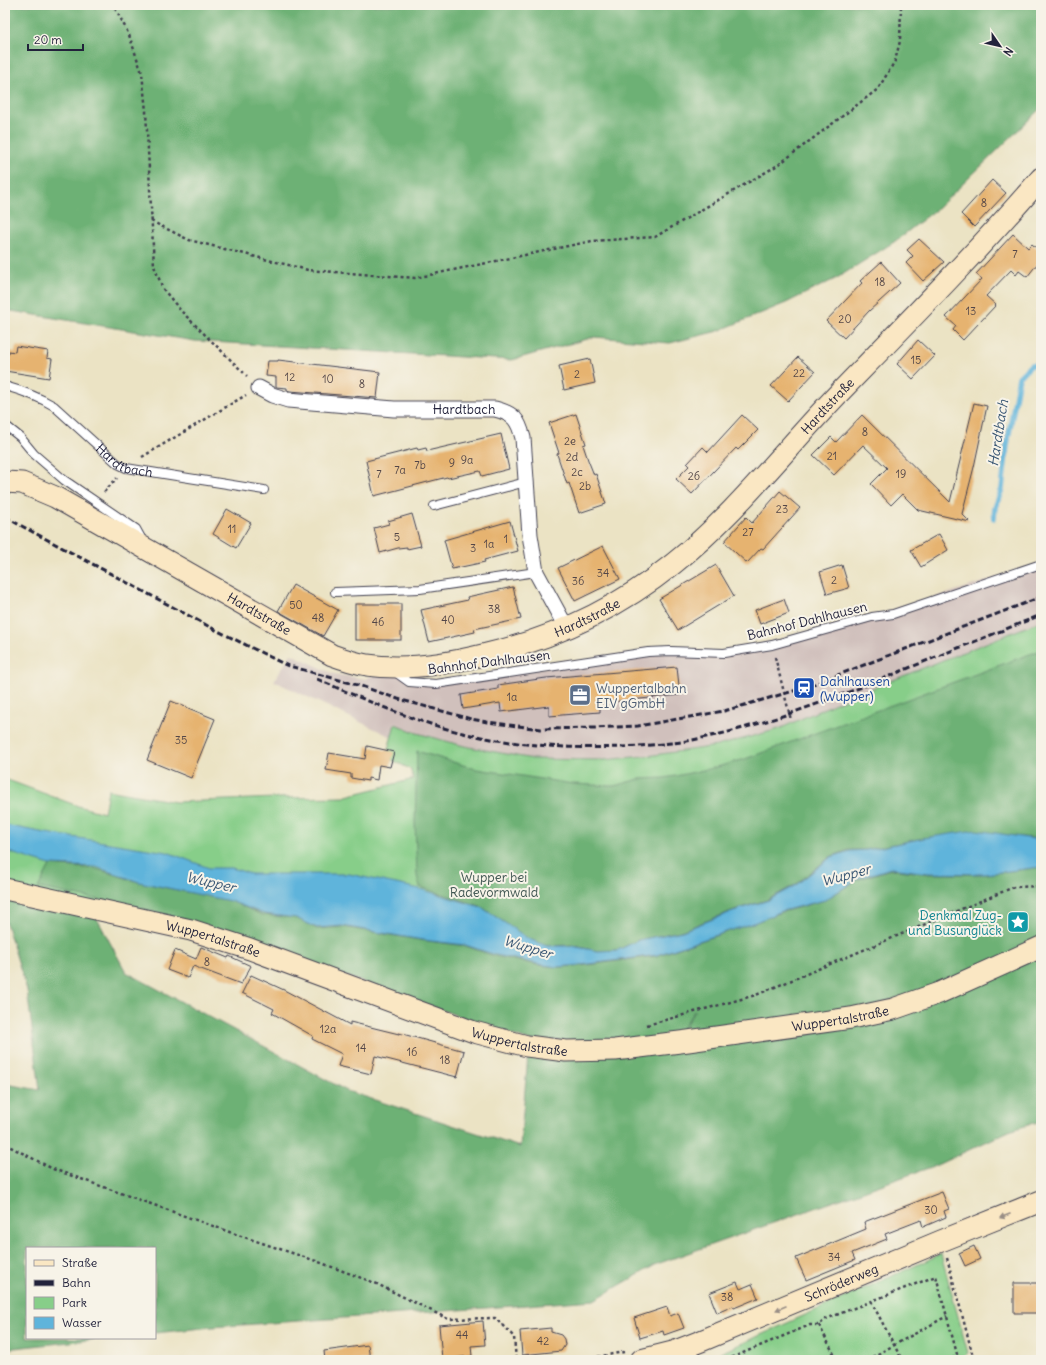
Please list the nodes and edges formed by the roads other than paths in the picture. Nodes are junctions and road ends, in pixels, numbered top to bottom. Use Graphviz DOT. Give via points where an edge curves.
graph roads {
  1 [pos="1041,178"];
  2 [pos="5,386"];
  3 [pos="259,388"];
  4 [pos="5,425"];
  5 [pos="5,482"];
  6 [pos="526,482"];
  7 [pos="264,490"];
  8 [pos="434,506"];
  9 [pos="139,546"];
  10 [pos="1041,564"];
  11 [pos="536,572"];
  12 [pos="335,592"];
  13 [pos="567,629"];
  14 [pos="387,666"];
  15 [pos="5,889"];
  16 [pos="1041,947"];
  17 [pos="1041,1201"];
  18 [pos="641,1360"];
  1 -- 13 [label="main road, Hardtstraße" via="992,234 701,540 674,564 630,595"];
  2 -- 7 [label="lane, Hardtbach" via="43,399 54,406 118,464 126,468"];
  3 -- 6 [label="street, Hardtbach" via="288,400 394,409 494,409 506,412 514,417 523,438"];
  4 -- 9 [label="lane" via="64,480 136,529 141,538"];
  5 -- 9 [label="main road, Hardtstraße" via="22,483 55,497"];
  6 -- 8 [label="lane"];
  6 -- 11 [label="street, Hardtbach"];
  9 -- 14 [label="main road, Hardtstraße" via="332,655 360,663"];
  10 -- 14 [label="lane, Bahnhof Dahlhausen" via="893,614 872,617 772,645 724,653 648,652 436,684 409,682"];
  11 -- 12 [label="lane" via="420,589"];
  11 -- 13 [label="street, Hardtbach"];
  13 -- 14 [label="main road, Hardtstraße" via="497,652 466,659"];
  15 -- 16 [label="main road, Wuppertalstraße" via="191,930 474,1032 528,1046 566,1051 615,1050 688,1041 844,1019 893,1009 939,993"];
  17 -- 18 [label="main road, Schröderweg, one-way" via="702,1341 674,1352"];
}
